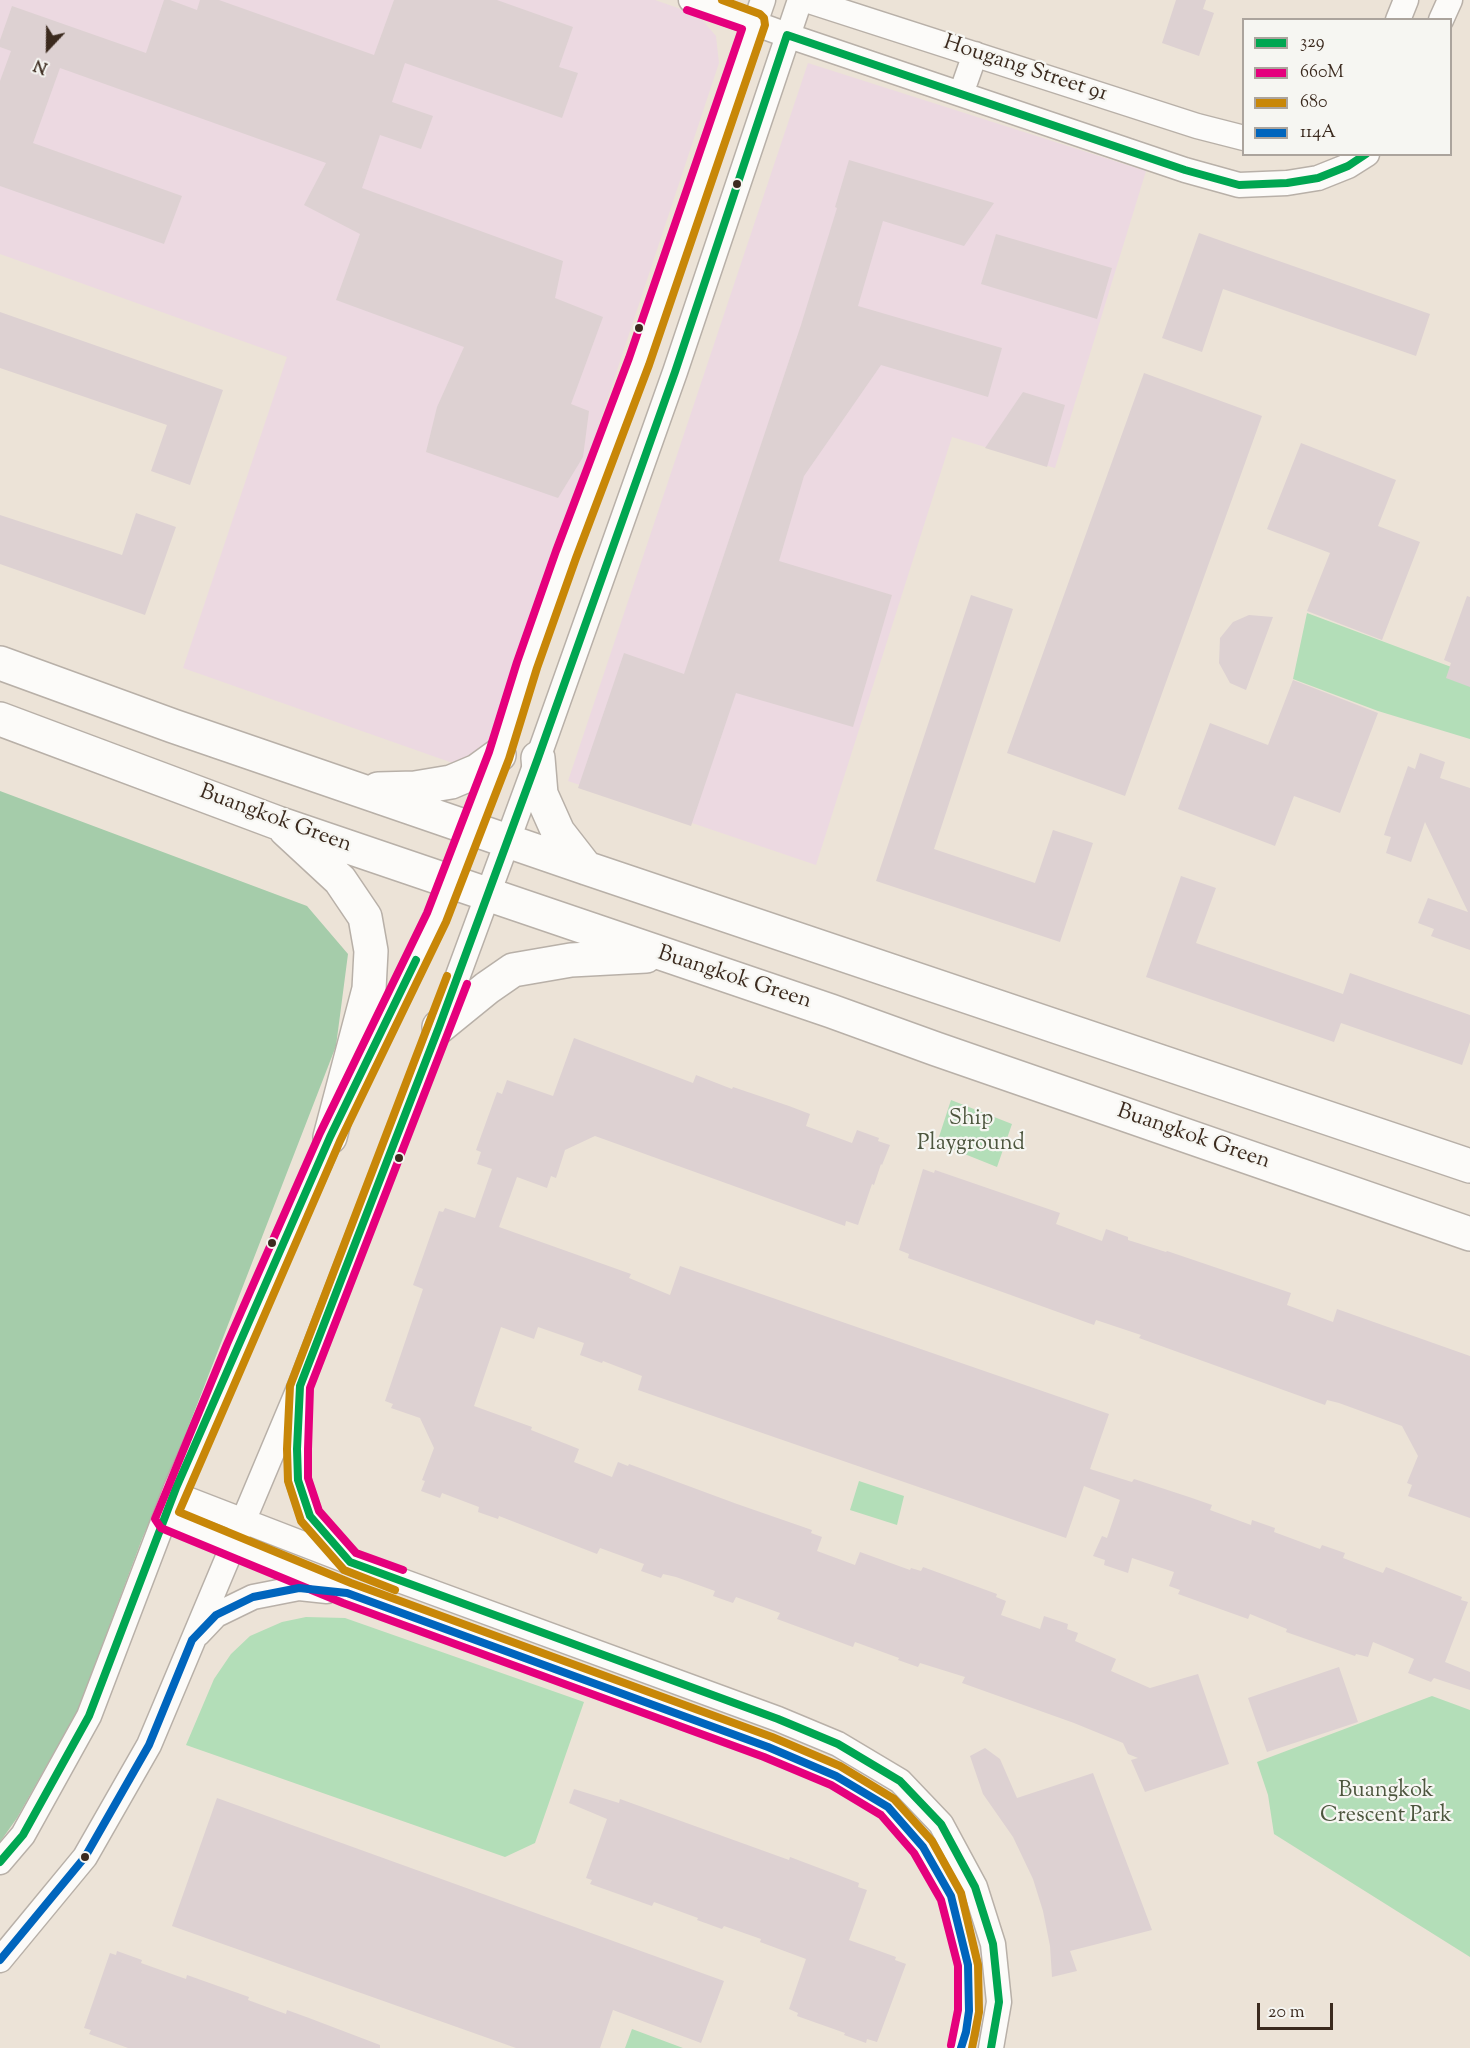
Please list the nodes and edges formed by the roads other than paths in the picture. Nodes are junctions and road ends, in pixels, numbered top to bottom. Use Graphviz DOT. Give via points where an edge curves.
graph roads {
  1 [pos="691,0"];
  2 [pos="764,0"];
  3 [pos="800,0"];
  4 [pos="806,0"];
  5 [pos="1406,0"];
  6 [pos="1449,0"];
  7 [pos="1399,18"];
  8 [pos="1442,18"];
  9 [pos="755,23"];
  10 [pos="787,35"];
  11 [pos="975,54"];
  12 [pos="961,94"];
  13 [pos="1242,137"];
  14 [pos="1364,156"];
  15 [pos="0,663"];
  16 [pos="0,719"];
  17 [pos="499,755"];
  18 [pos="538,758"];
  19 [pos="361,790"];
  20 [pos="278,823"];
  21 [pos="471,828"];
  22 [pos="508,841"];
  23 [pos="586,868"];
  24 [pos="451,882"];
  25 [pos="488,895"];
  26 [pos="663,955"];
  27 [pos="439,1027"];
  28 [pos="330,1137"];
  29 [pos="1470,1166"];
  30 [pos="1470,1234"];
  31 [pos="300,1386"];
  32 [pos="174,1494"];
  33 [pos="165,1518"];
  34 [pos="242,1521"];
  35 [pos="232,1545"];
  36 [pos="350,1562"];
  37 [pos="347,1593"];
  38 [pos="192,1640"];
  39 [pos="0,1862"];
  40 [pos="0,1960"];
  41 [pos="961,2048"];
  42 [pos="991,2048"];
  1 -- 9 [label="street, Hougang Street 91"];
  2 -- 9 [label="street"];
  3 -- 10 [label="street"];
  4 -- 11 [label="street, Hougang Street 91"];
  5 -- 7 [label="street"];
  6 -- 8 [label="street"];
  9 -- 10 [label="street, Hougang Street 91"];
  9 -- 17 [label="street" via="639,362 527,665"];
  10 -- 12 [label="street, Hougang Street 91"];
  10 -- 18 [label="street" via="675,372"];
  11 -- 12 [label="street"];
  11 -- 13 [label="street, Hougang Street 91"];
  12 -- 14 [label="street, Hougang Street 91" via="1239,185 1318,178"];
  15 -- 19 [label="main road"];
  16 -- 20 [label="main road, Buangkok Green"];
  17 -- 19 [label="main road" via="477,771 451,782"];
  17 -- 21 [label="street"];
  18 -- 22 [label="street"];
  18 -- 23 [label="main road" via="542,794 558,832"];
  19 -- 21 [label="main road"];
  20 -- 24 [label="main road, Buangkok Green"];
  20 -- 28 [label="main road" via="340,880 365,917 371,951 369,989"];
  21 -- 22 [label="main road"];
  21 -- 24 [label="street"];
  22 -- 23 [label="main road"];
  22 -- 25 [label="street"];
  23 -- 29 [label="main road"];
  24 -- 25 [label="main road, Buangkok Green"];
  24 -- 28 [label="street"];
  25 -- 26 [label="main road, Buangkok Green"];
  25 -- 27 [label="street"];
  26 -- 27 [label="main road" via="571,960 513,970"];
  26 -- 30 [label="main road, Buangkok Green"];
  27 -- 31 [label="street"];
  28 -- 32 [label="street"];
  31 -- 34 [label="street"];
  31 -- 36 [label="street" via="298,1480 310,1516"];
  32 -- 33 [label="street"];
  32 -- 34 [label="street"];
  33 -- 35 [label="street"];
  33 -- 39 [label="street" via="89,1716 23,1834"];
  34 -- 35 [label="street"];
  34 -- 36 [label="street"];
  35 -- 37 [label="street"];
  35 -- 38 [label="street"];
  36 -- 42 [label="street" via="778,1719 838,1744 900,1781 941,1824 975,1887 993,1944 999,2002"];
  37 -- 38 [label="street" via="299,1588 253,1597 216,1615"];
  37 -- 41 [label="street" via="768,1747 836,1776 888,1807 923,1847 951,1896 968,1965 969,2011"];
  38 -- 40 [label="street" via="149,1745 85,1857"];
}
